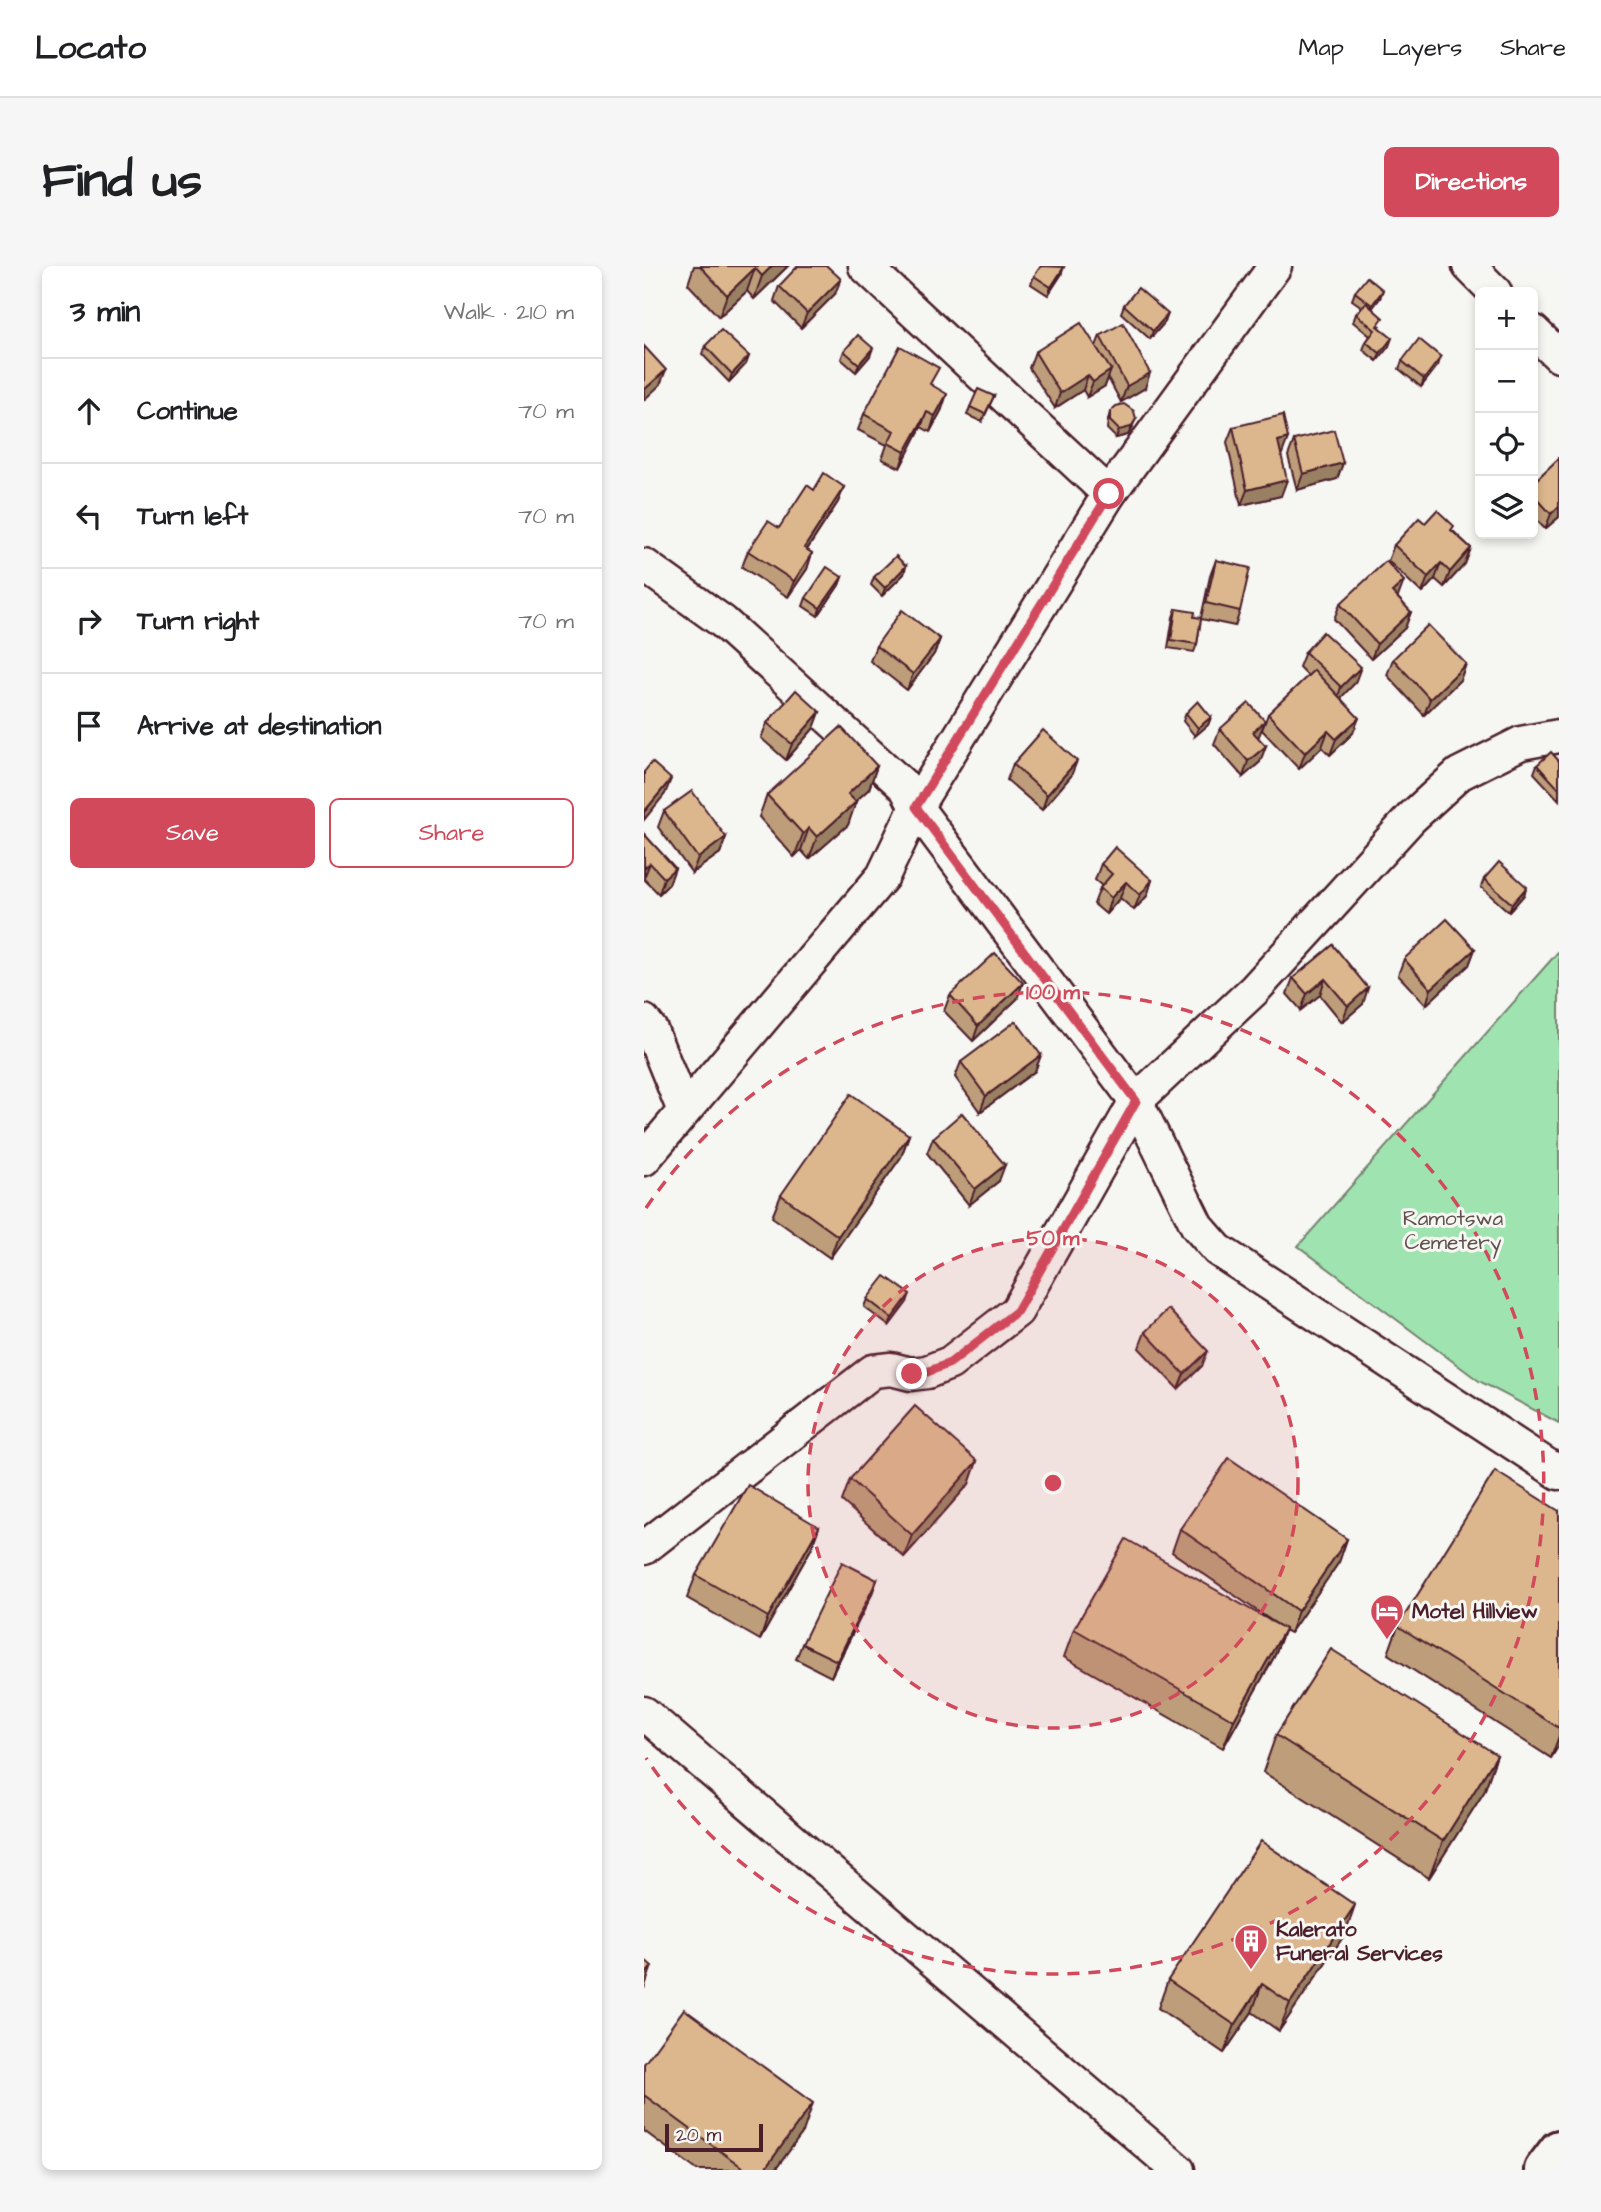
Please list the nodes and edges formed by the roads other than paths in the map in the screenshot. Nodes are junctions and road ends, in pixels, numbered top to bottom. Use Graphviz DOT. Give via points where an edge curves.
graph roads {
  1 [pos="865,266"];
  2 [pos="1275,266"];
  3 [pos="1469,266"];
  4 [pos="1490,287"];
  5 [pos="1538,336"];
  6 [pos="1559,356"];
  7 [pos="1109,494"];
  8 [pos="644,565"];
  9 [pos="1559,736"];
  10 [pos="916,807"];
  11 [pos="644,1021"];
  12 [pos="1136,1101"];
  13 [pos="684,1111"];
  14 [pos="644,1159"];
  15 [pos="1559,1473"];
  16 [pos="644,1548"];
  17 [pos="644,1713"];
  18 [pos="1559,2150"];
  19 [pos="1178,2170"];
  20 [pos="1544,2170"];
  1 -- 7 [label="street"];
  2 -- 7 [label="street"];
  3 -- 4 [label="street"];
  5 -- 6 [label="street"];
  7 -- 10 [label="street"];
  8 -- 10 [label="street" via="723,622 906,788"];
  9 -- 12 [label="street" via="1521,743 1459,774 1411,818 1254,990"];
  10 -- 12 [label="street"];
  10 -- 13 [label="street" via="883,876"];
  11 -- 13 [label="street"];
  12 -- 15 [label="street" via="1197,1226 1218,1250"];
  12 -- 16 [label="street" via="1017,1311 950,1363 912,1374 873,1371"];
  13 -- 14 [label="street"];
  17 -- 19 [label="street"];
  18 -- 20 [label="main road"];
}
